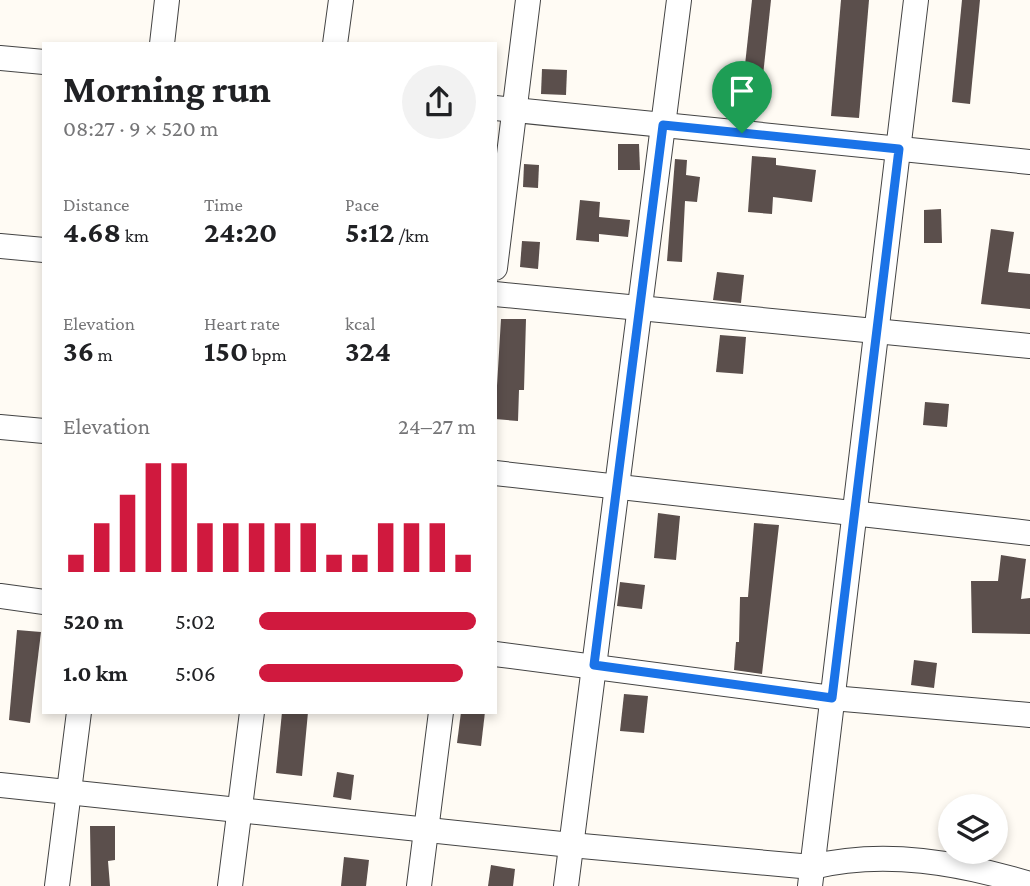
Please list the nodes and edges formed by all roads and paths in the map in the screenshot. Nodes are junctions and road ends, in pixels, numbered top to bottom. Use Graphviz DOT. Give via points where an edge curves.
graph roads {
  1 [pos="167,0"];
  2 [pos="341,0"];
  3 [pos="528,0"];
  4 [pos="679,0"];
  5 [pos="916,0"];
  6 [pos="162,42"];
  7 [pos="335,42"];
  8 [pos="0,58"];
  9 [pos="42,62"];
  10 [pos="505,109"];
  11 [pos="663,125"];
  12 [pos="899,149"];
  13 [pos="1030,162"];
  14 [pos="497,236"];
  15 [pos="0,246"];
  16 [pos="42,250"];
  17 [pos="497,294"];
  18 [pos="640,308"];
  19 [pos="877,331"];
  20 [pos="1030,346"];
  21 [pos="0,426"];
  22 [pos="42,431"];
  23 [pos="497,473"];
  24 [pos="617,487"];
  25 [pos="855,513"];
  26 [pos="1030,533"];
  27 [pos="0,596"];
  28 [pos="42,602"];
  29 [pos="497,654"];
  30 [pos="594,665"];
  31 [pos="832,698"];
  32 [pos="79,714"];
  33 [pos="251,714"];
  34 [pos="440,714"];
  35 [pos="1030,715"];
  36 [pos="0,785"];
  37 [pos="69,792"];
  38 [pos="239,811"];
  39 [pos="426,829"];
  40 [pos="571,845"];
  41 [pos="811,876"];
  42 [pos="1030,884"];
  43 [pos="57,886"];
  44 [pos="230,886"];
  45 [pos="419,886"];
  46 [pos="566,886"];
  1 -- 6 [label="street"];
  2 -- 7 [label="street"];
  3 -- 10 [label="street"];
  4 -- 11 [label="street"];
  5 -- 12 [label="street"];
  8 -- 9 [label="street"];
  10 -- 11 [label="street"];
  10 -- 14 [label="street"];
  11 -- 12 [label="street"];
  11 -- 18 [label="street"];
  12 -- 13 [label="street"];
  12 -- 19 [label="street"];
  15 -- 16 [label="street"];
  17 -- 18 [label="street"];
  18 -- 19 [label="street"];
  18 -- 24 [label="street"];
  19 -- 20 [label="street"];
  19 -- 25 [label="street"];
  21 -- 22 [label="street"];
  23 -- 24 [label="street"];
  24 -- 25 [label="street"];
  24 -- 30 [label="street"];
  25 -- 26 [label="street"];
  25 -- 31 [label="street"];
  27 -- 28 [label="street"];
  29 -- 30 [label="street"];
  30 -- 31 [label="street"];
  30 -- 40 [label="street"];
  31 -- 35 [label="street"];
  31 -- 41 [label="street"];
  32 -- 37 [label="street"];
  33 -- 38 [label="street"];
  34 -- 39 [label="street"];
  36 -- 37 [label="street"];
  37 -- 38 [label="street"];
  37 -- 43 [label="street"];
  38 -- 39 [label="street"];
  38 -- 44 [label="street"];
  39 -- 40 [label="street"];
  39 -- 45 [label="street"];
  40 -- 41 [label="street"];
  40 -- 46 [label="street"];
  41 -- 42 [label="street" via="847,859 904,859 983,870"];
}
